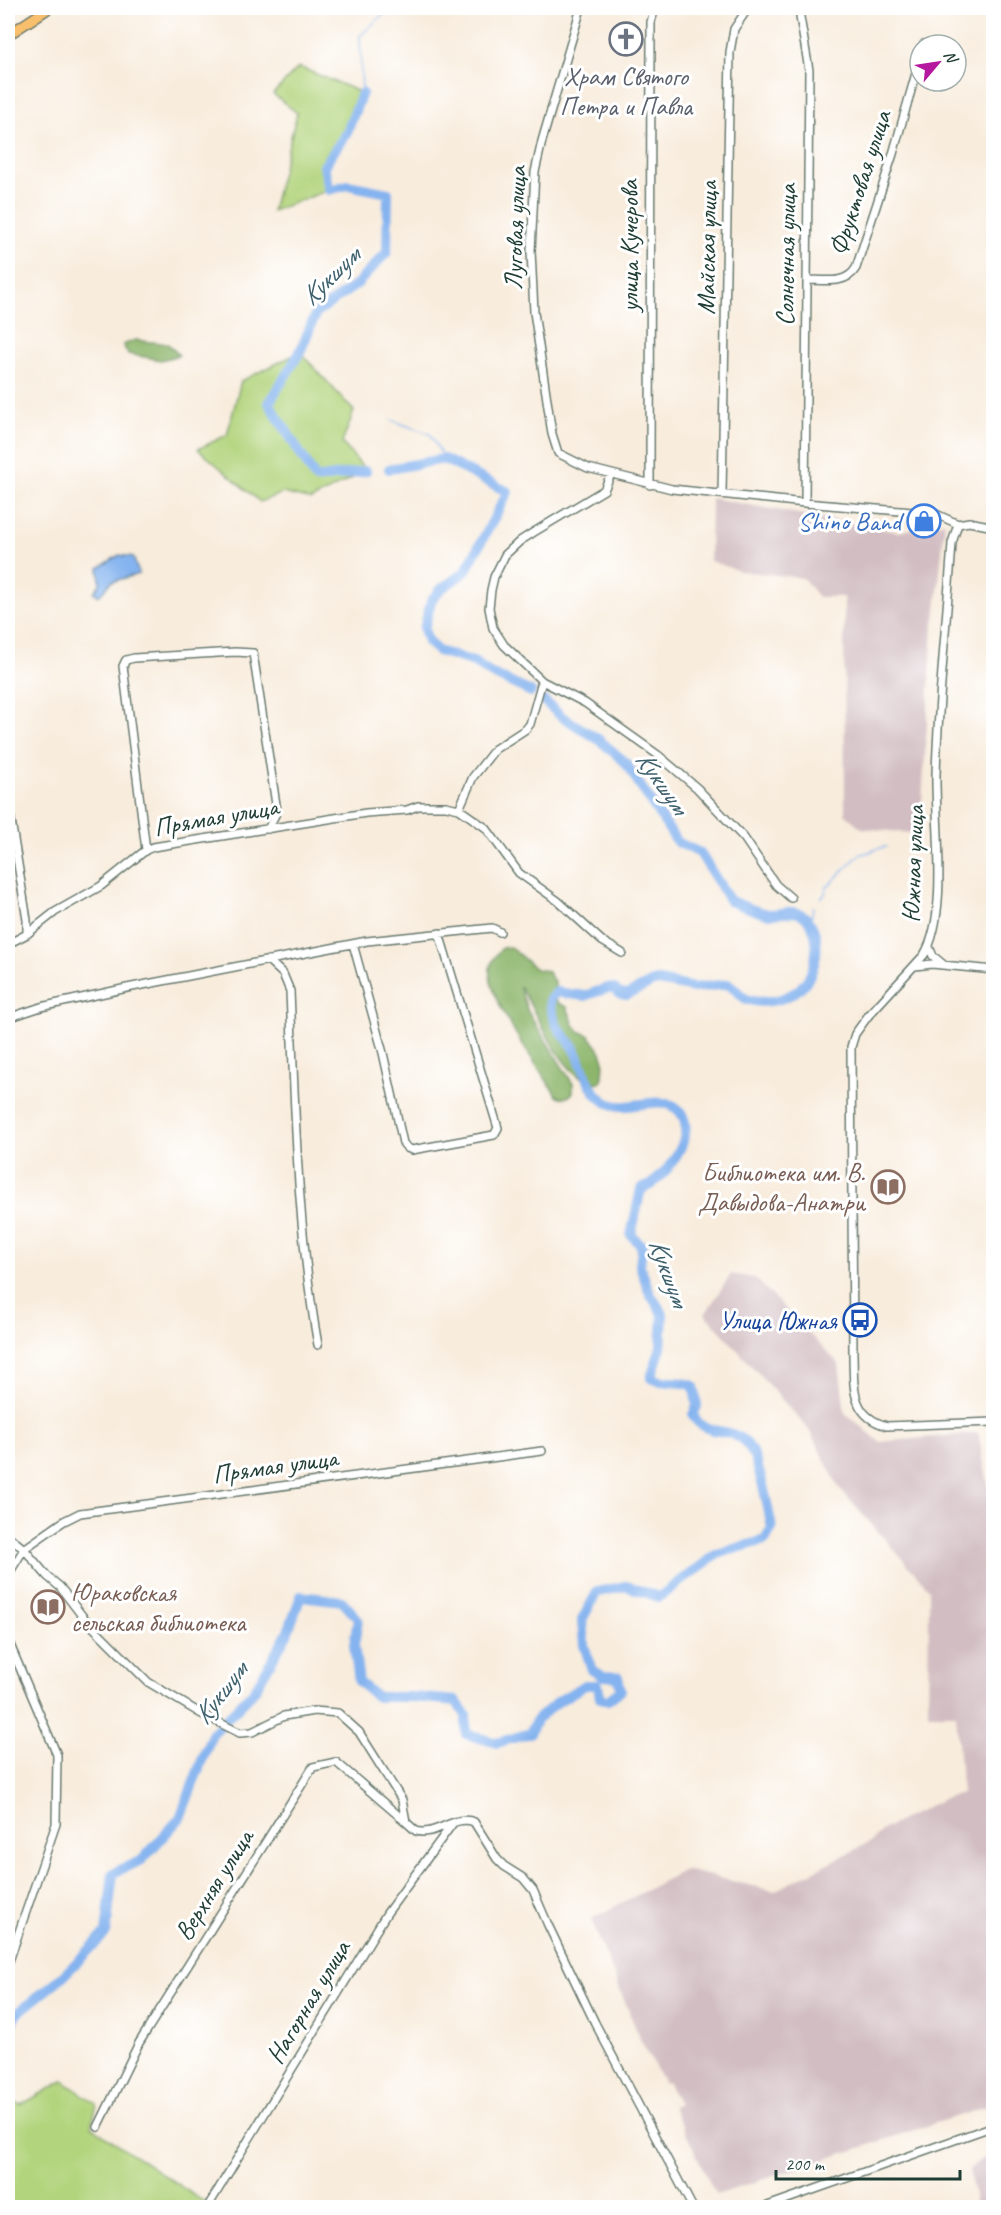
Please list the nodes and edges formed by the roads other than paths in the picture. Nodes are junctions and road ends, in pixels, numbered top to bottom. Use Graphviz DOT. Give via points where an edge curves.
graph roads {
  1 [pos="49,8"];
  2 [pos="581,8"];
  3 [pos="655,8"];
  4 [pos="748,8"];
  5 [pos="801,8"];
  6 [pos="8,35"];
  7 [pos="910,93"];
  8 [pos="807,280"];
  9 [pos="611,474"];
  10 [pos="650,485"];
  11 [pos="722,494"];
  12 [pos="805,503"];
  13 [pos="958,524"];
  14 [pos="993,526"];
  15 [pos="542,681"];
  16 [pos="8,802"];
  17 [pos="459,809"];
  18 [pos="277,811"];
  19 [pos="288,826"];
  20 [pos="268,829"];
  21 [pos="146,850"];
  22 [pos="791,898"];
  23 [pos="500,932"];
  24 [pos="438,933"];
  25 [pos="27,934"];
  26 [pos="8,944"];
  27 [pos="352,944"];
  28 [pos="929,947"];
  29 [pos="622,953"];
  30 [pos="268,960"];
  31 [pos="944,965"];
  32 [pos="915,966"];
  33 [pos="993,970"];
  34 [pos="8,1018"];
  35 [pos="318,1345"];
  36 [pos="993,1422"];
  37 [pos="542,1451"];
  38 [pos="8,1536"];
  39 [pos="24,1549"];
  40 [pos="8,1575"];
  41 [pos="8,1640"];
  42 [pos="406,1822"];
  43 [pos="453,1823"];
  44 [pos="8,1964"];
  45 [pos="993,2126"];
  46 [pos="98,2127"];
  47 [pos="207,2208"];
  48 [pos="693,2208"];
  49 [pos="762,2208"];
  1 -- 6 [label="highway"];
  2 -- 9 [label="street, Луговая улица" via="542,141 534,183 534,312 558,453"];
  3 -- 10 [label="street, улица Кучерова" via="651,22"];
  4 -- 11 [label="street, Майская улица" via="734,28 730,52"];
  5 -- 8 [label="street, Солнечная улица" via="809,70"];
  7 -- 8 [label="street, Фруктовая улица" via="856,268 841,280"];
  8 -- 12 [label="street, Солнечная улица"];
  9 -- 10 [label="street"];
  9 -- 15 [label="street" via="604,490 520,541 499,566 489,608 493,628 504,645"];
  10 -- 11 [label="street"];
  11 -- 12 [label="street"];
  12 -- 13 [label="street" via="936,514"];
  13 -- 14 [label="street"];
  13 -- 28 [label="street, Южная улица" via="952,543 937,751 937,898"];
  15 -- 17 [label="street" via="530,724 495,749 473,777"];
  15 -- 22 [label="street" via="585,703 697,788 744,838 776,885"];
  16 -- 25 [label="street"];
  17 -- 19 [label="street, Прямая улица" via="418,806"];
  17 -- 29 [label="street" via="486,828 519,873"];
  18 -- 19 [label="street"];
  18 -- 20 [label="street"];
  18 -- 21 [label="street" via="253,653 126,660 123,666"];
  19 -- 20 [label="street, Прямая улица"];
  20 -- 21 [label="street, Прямая улица"];
  21 -- 25 [label="street, Прямая улица" via="101,886 55,912"];
  23 -- 24 [label="street" via="492,928"];
  24 -- 27 [label="street"];
  24 -- 27 [label="street" via="498,1128 494,1135 412,1150 403,1143"];
  25 -- 26 [label="street, Прямая улица"];
  27 -- 30 [label="street"];
  28 -- 31 [label="street"];
  28 -- 32 [label="street, Южная улица"];
  30 -- 34 [label="street" via="51,1004"];
  30 -- 35 [label="street" via="283,974 290,992 297,1149 310,1300"];
  31 -- 32 [label="street"];
  31 -- 33 [label="street"];
  32 -- 36 [label="street, Южная улица" via="859,1028 851,1047 854,1387 867,1417 887,1426"];
  37 -- 39 [label="street, Прямая улица" via="80,1513"];
  38 -- 39 [label="street"];
  39 -- 40 [label="street"];
  39 -- 42 [label="street" via="83,1617 148,1682 201,1713 240,1733 252,1732 285,1716 314,1711 338,1713 358,1732 402,1800"];
  41 -- 44 [label="street" via="57,1755 56,1824"];
  42 -- 43 [label="street" via="421,1833"];
  42 -- 46 [label="street, Верхняя улица" via="336,1762 313,1767 139,2043"];
  43 -- 47 [label="street, Нагорная улица" via="387,1913"];
  43 -- 48 [label="street" via="468,1819 474,1822 497,1859 533,1890 596,2023"];
  45 -- 49 [label="street"];
}
